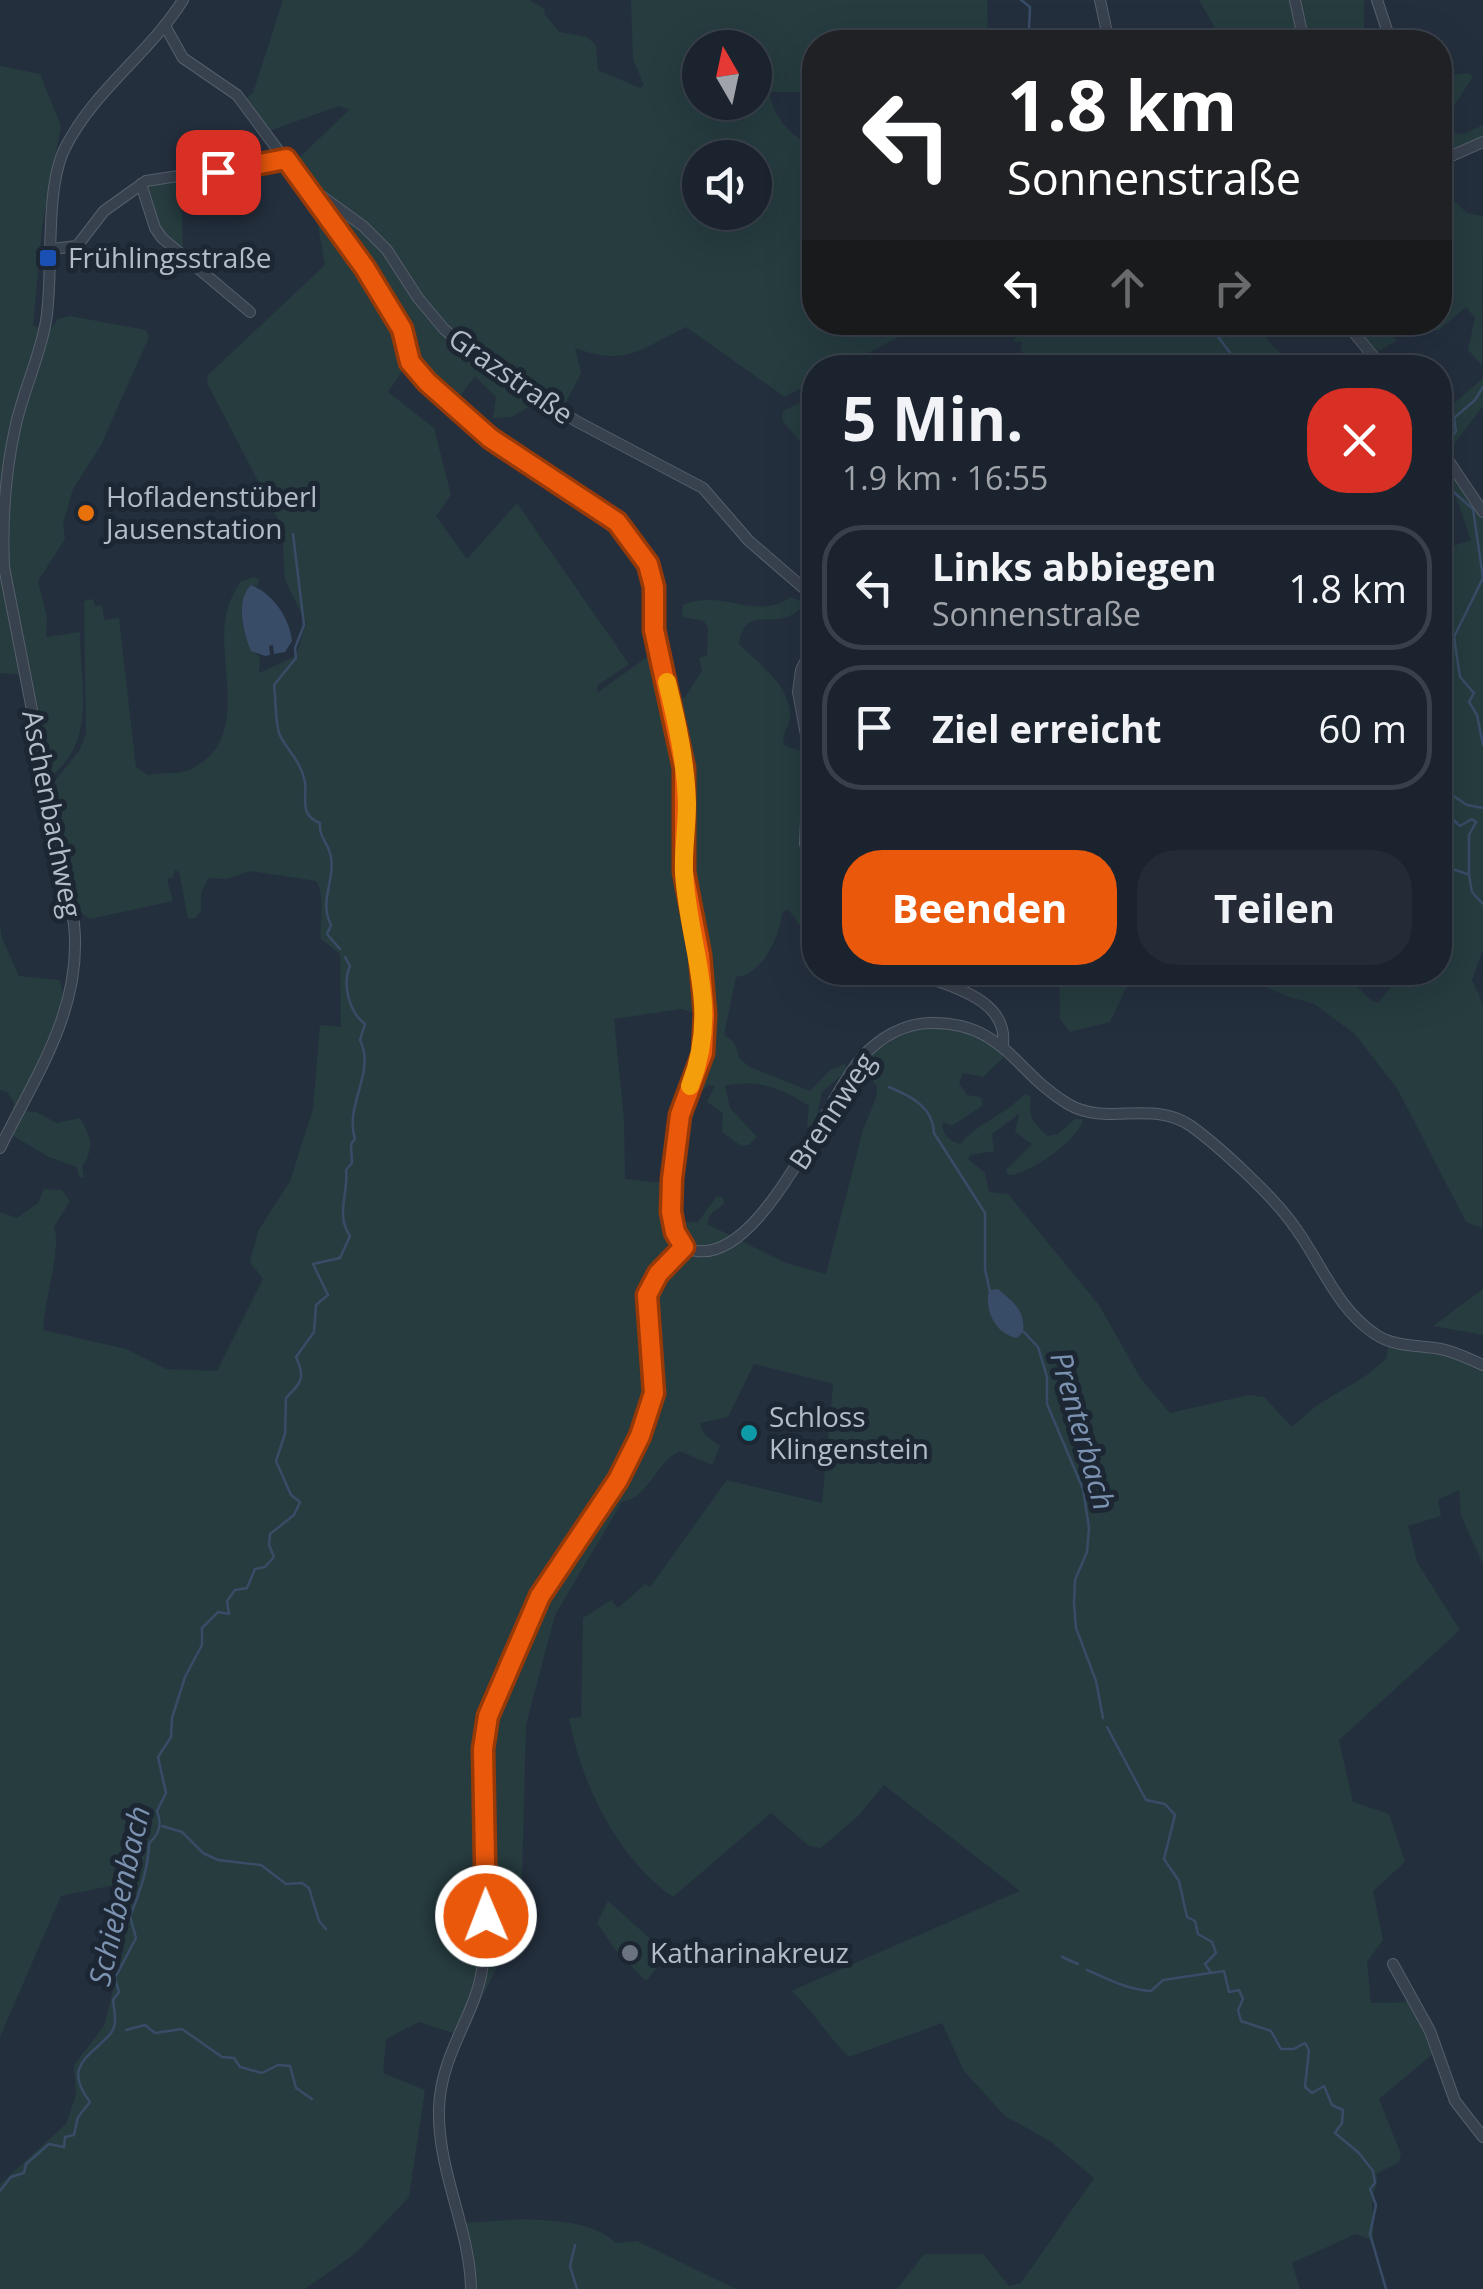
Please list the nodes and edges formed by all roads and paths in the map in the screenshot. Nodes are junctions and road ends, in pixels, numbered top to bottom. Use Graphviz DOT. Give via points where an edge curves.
graph roads {
  1 [pos="183,0"];
  2 [pos="1100,0"];
  3 [pos="1295,0"];
  4 [pos="1377,0"];
  5 [pos="166,26"];
  6 [pos="1106,30"];
  7 [pos="1301,30"];
  8 [pos="1387,30"];
  9 [pos="1483,142"];
  10 [pos="1452,156"];
  11 [pos="286,159"];
  12 [pos="301,180"];
  13 [pos="142,184"];
  14 [pos="123,198"];
  15 [pos="146,199"];
  16 [pos="52,250"];
  17 [pos="250,312"];
  18 [pos="1357,335"];
  19 [pos="1373,355"];
  20 [pos="1452,465"];
  21 [pos="1483,510"];
  22 [pos="802,587"];
  23 [pos="802,668"];
  24 [pos="802,710"];
  25 [pos="942,985"];
  26 [pos="1003,1044"];
  27 [pos="0,1148"];
  28 [pos="684,1247"];
  29 [pos="1483,1365"];
  30 [pos="1393,1964"];
  31 [pos="1483,2136"];
  32 [pos="471,2289"];
  1 -- 5 [label="street, Aschenbachweg"];
  2 -- 6 [label="street"];
  3 -- 7 [label="street"];
  4 -- 8 [label="street"];
  5 -- 11 [label="street, Grazstraße" via="179,54 232,90"];
  5 -- 16 [label="street, Aschenbachweg" via="98,98 66,147 57,172"];
  9 -- 10 [label="street"];
  11 -- 12 [label="street, Grazstraße"];
  11 -- 13 [label="street"];
  12 -- 22 [label="street, Grazstraße" via="380,242 425,308 468,350 588,429 703,488 740,533"];
  12 -- 28 [label="street" via="365,268 402,329 410,362 427,382 490,438 617,522 648,564 654,630 684,768 684,872 705,1014 703,1053 680,1115 672,1179 671,1212"];
  13 -- 14 [label="street"];
  13 -- 15 [label="street"];
  14 -- 15 [label="street"];
  14 -- 16 [label="street" via="75,248"];
  15 -- 17 [label="street" via="162,238"];
  16 -- 27 [label="street, Aschenbachweg" via="42,338 16,422 2,510 4,567 76,958 62,1021"];
  18 -- 19 [label="street"];
  20 -- 21 [label="street"];
  23 -- 24 [label="street"];
  25 -- 26 [label="street" via="985,1004 1000,1020"];
  26 -- 28 [label="street, Brennweg" via="936,1023 884,1038 848,1075 798,1162 741,1236 719,1248"];
  26 -- 29 [label="street" via="1075,1107 1095,1113 1158,1111 1190,1125 1287,1216 1327,1281 1369,1330 1384,1340"];
  28 -- 32 [label="street" via="647,1295 654,1393 640,1436 540,1596 488,1716 482,1974 450,2051 439,2109"];
  30 -- 31 [label="street" via="1430,2031 1454,2101"];
}
